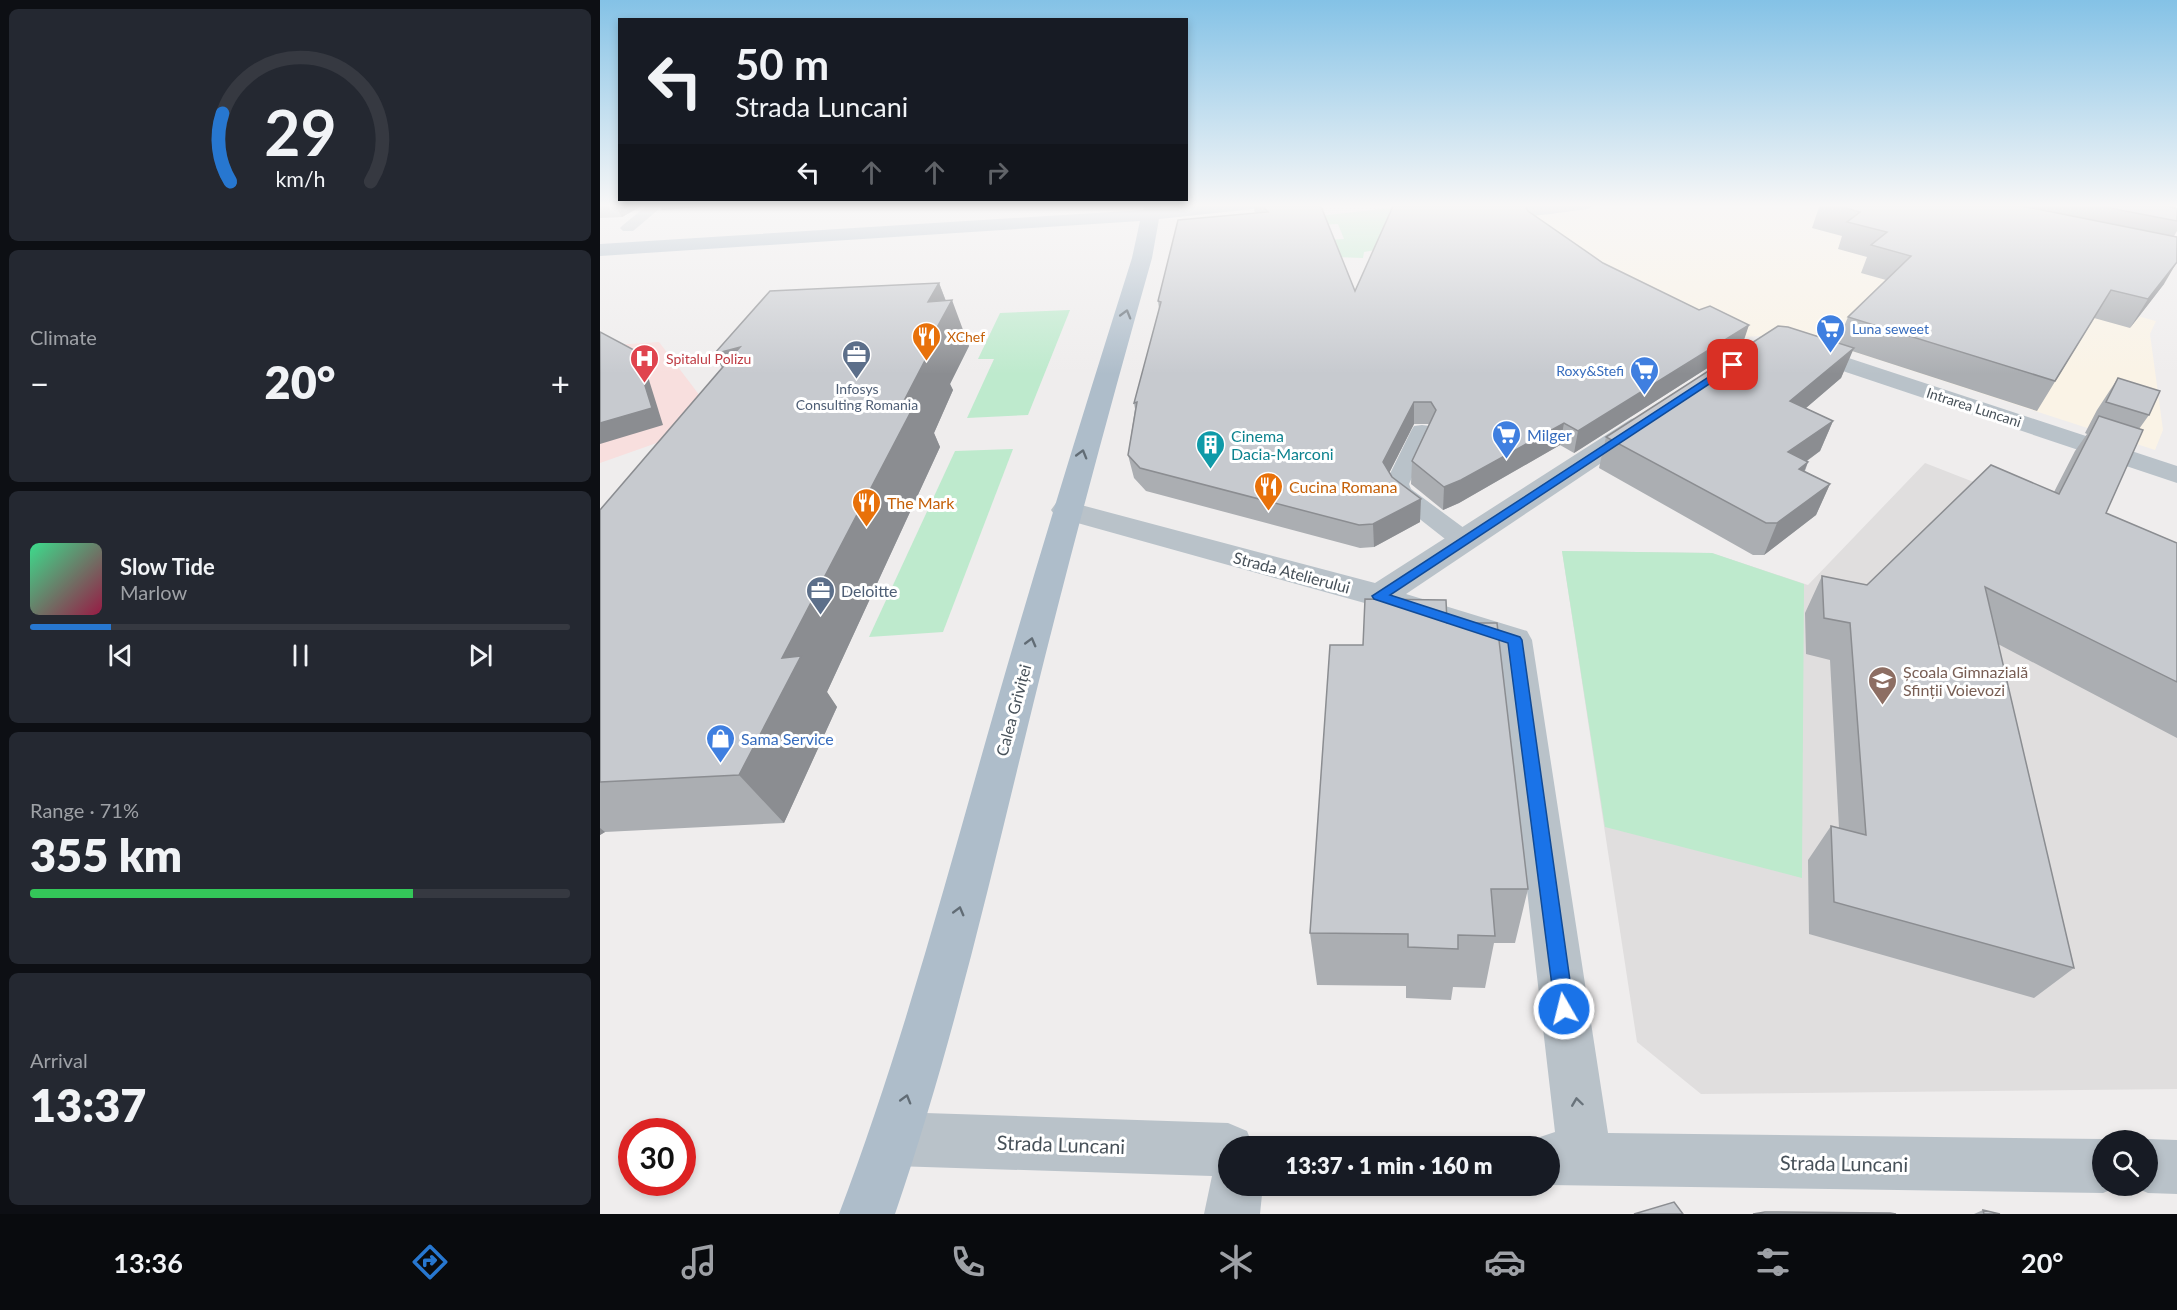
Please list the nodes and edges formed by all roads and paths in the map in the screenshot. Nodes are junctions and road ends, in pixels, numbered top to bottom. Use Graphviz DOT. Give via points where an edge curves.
graph roads {
  1 [pos="1141,261"];
  2 [pos="1783,344"];
  3 [pos="1662,411"];
  4 [pos="1422,431"];
  5 [pos="2177,475"];
  6 [pos="1066,510"];
  7 [pos="1463,540"];
  8 [pos="1379,596"];
  9 [pos="894,1139"];
  10 [pos="1218,1150"];
  11 [pos="1567,1160"];
  12 [pos="2092,1166"];
  13 [pos="2158,1166"];
  14 [pos="2177,1167"];
  15 [pos="1234,1196"];
  16 [pos="867,1214"];
  17 [pos="1232,1214"];
  6 -- 1 [label="main road, Calea Griviței, one-way"];
  2 -- 5 [label="street, Intrarea Luncani"];
  3 -- 7 [label="street"];
  4 -- 7 [label="lane" via="1397,484 1401,493"];
  6 -- 8 [label="street, Strada Atelierului"];
  9 -- 6 [label="main road, Calea Griviței, one-way" via="945,966"];
  7 -- 8 [label="street"];
  11 -- 8 [label="street, Strada Luncani, one-way" via="1515,640"];
  9 -- 10 [label="street, Strada Luncani"];
  9 -- 16 [label="main road, Calea Griviței"];
  11 -- 12 [label="street, Strada Luncani"];
  13 -- 14 [label="street"];
  15 -- 17 [label="street"];
}
